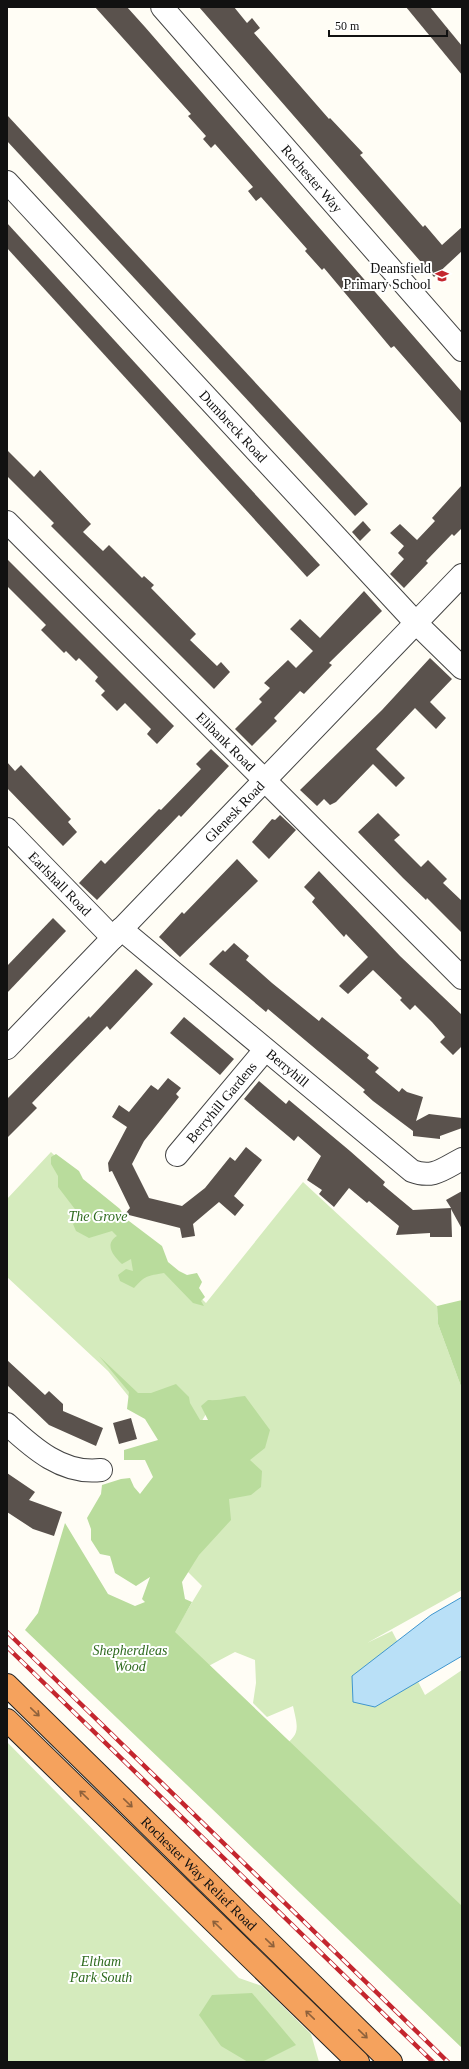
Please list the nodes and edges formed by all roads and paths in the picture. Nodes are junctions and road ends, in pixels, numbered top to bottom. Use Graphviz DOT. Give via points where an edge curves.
graph roads {
  1 [pos="162,7"];
  2 [pos="7,182"];
  3 [pos="462,350"];
  4 [pos="7,522"];
  5 [pos="462,575"];
  6 [pos="416,623"];
  7 [pos="462,668"];
  8 [pos="265,781"];
  9 [pos="7,829"];
  10 [pos="117,934"];
  11 [pos="462,978"];
  12 [pos="7,1048"];
  13 [pos="265,1050"];
  14 [pos="177,1155"];
  15 [pos="462,1159"];
  16 [pos="7,1424"];
  17 [pos="100,1470"];
  18 [pos="7,1685"];
  19 [pos="7,1720"];
  20 [pos="358,2062"];
  21 [pos="392,2062"];
  1 -- 3 [label="street, Rochester Way"];
  2 -- 6 [label="street, Dumbreck Road"];
  4 -- 8 [label="street, Elibank Road"];
  5 -- 6 [label="street, Glenesk Road"];
  6 -- 7 [label="street, Dumbreck Road"];
  6 -- 8 [label="street, Glenesk Road"];
  8 -- 10 [label="street, Glenesk Road"];
  8 -- 11 [label="street, Elibank Road"];
  9 -- 10 [label="street, Earlshall Road"];
  10 -- 12 [label="street, Glenesk Road"];
  10 -- 13 [label="street, Berryhill"];
  13 -- 14 [label="street, Berryhill Gardens"];
  13 -- 15 [label="street, Berryhill" via="412,1171 423,1175 434,1174"];
  16 -- 17 [label="street" via="47,1458 76,1470"];
  18 -- 21 [label="highway, Rochester Way Relief Road, one-way"];
  20 -- 19 [label="highway, Rochester Way Relief Road, one-way"];
}
